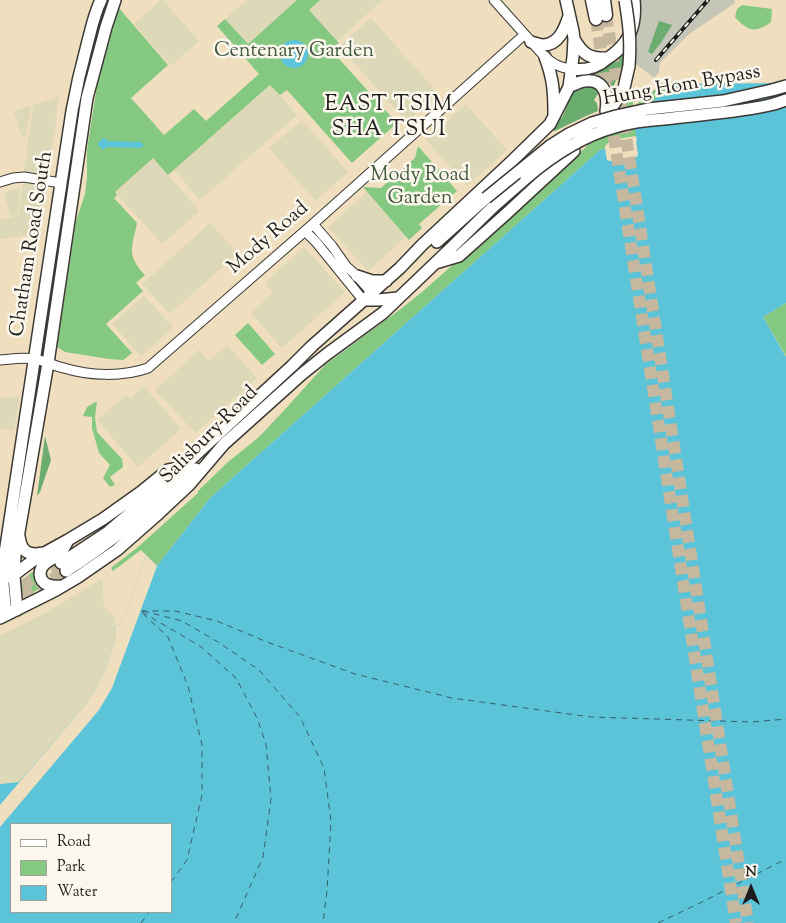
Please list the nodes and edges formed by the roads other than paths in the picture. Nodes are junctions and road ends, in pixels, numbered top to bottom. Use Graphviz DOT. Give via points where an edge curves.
graph roads {
  1 [pos="101,0"];
  2 [pos="115,0"];
  3 [pos="494,0"];
  4 [pos="566,0"];
  5 [pos="592,0"];
  6 [pos="604,0"];
  7 [pos="625,0"];
  8 [pos="634,0"];
  9 [pos="569,16"];
  10 [pos="528,38"];
  11 [pos="574,39"];
  12 [pos="545,57"];
  13 [pos="608,58"];
  14 [pos="571,69"];
  15 [pos="94,72"];
  16 [pos="78,82"];
  17 [pos="786,86"];
  18 [pos="569,87"];
  19 [pos="786,101"];
  20 [pos="554,116"];
  21 [pos="574,151"];
  22 [pos="0,182"];
  23 [pos="61,182"];
  24 [pos="314,224"];
  25 [pos="305,231"];
  26 [pos="444,236"];
  27 [pos="452,248"];
  28 [pos="435,263"];
  29 [pos="400,268"];
  30 [pos="357,276"];
  31 [pos="386,281"];
  32 [pos="368,296"];
  33 [pos="398,298"];
  34 [pos="35,359"];
  35 [pos="0,360"];
  36 [pos="48,363"];
  37 [pos="220,447"];
  38 [pos="181,468"];
  39 [pos="19,534"];
  40 [pos="68,540"];
  41 [pos="45,552"];
  42 [pos="3,557"];
  43 [pos="14,576"];
  44 [pos="1,585"];
  45 [pos="62,586"];
  46 [pos="8,614"];
  1 -- 16 [label="main road, Chatham Road South"];
  2 -- 15 [label="main road, Chatham Road South"];
  3 -- 10 [label="street"];
  4 -- 9 [label="main road"];
  5 -- 6 [label="highway" via="601,17"];
  7 -- 18 [label="main road, bridge" via="630,50 624,88 608,111 607,96 600,85 585,82"];
  8 -- 13 [label="main road" via="633,26 629,35 619,50"];
  9 -- 10 [label="main road" via="563,30 551,43 542,45"];
  9 -- 11 [label="main road"];
  10 -- 12 [label="street"];
  10 -- 24 [label="street, Mody Road"];
  11 -- 13 [label="main road" via="586,55"];
  11 -- 14 [label="main road, Salisbury Road"];
  12 -- 14 [label="street"];
  12 -- 20 [label="main road" via="553,83"];
  13 -- 14 [label="main road" via="597,67"];
  14 -- 18 [label="main road, Salisbury Road"];
  15 -- 16 [label="main road"];
  15 -- 36 [label="main road, Chatham Road South" via="87,98"];
  16 -- 23 [label="main road, Chatham Road South"];
  17 -- 26 [label="main road, Hung Hom Bypass, bridge" via="723,101 642,110 592,123 550,146"];
  18 -- 20 [label="main road, Salisbury Road"];
  19 -- 27 [label="main road, Hung Hom Bypass, bridge" via="738,111 640,122 600,132 572,145 533,172"];
  20 -- 29 [label="main road, Salisbury Road" via="537,137"];
  21 -- 28 [label="main road, Salisbury Road" via="459,256"];
  22 -- 23 [label="street" via="24,177"];
  23 -- 34 [label="main road, Chatham Road South"];
  24 -- 25 [label="street, Mody Road"];
  24 -- 30 [label="street"];
  25 -- 32 [label="street"];
  25 -- 36 [label="street, Mody Road" via="148,368 117,375 71,370"];
  26 -- 29 [label="main road, Salisbury Road"];
  27 -- 28 [label="main road, Salisbury Road"];
  28 -- 33 [label="main road, Salisbury Road"];
  29 -- 31 [label="main road, Salisbury Road"];
  30 -- 31 [label="main road"];
  30 -- 32 [label="street"];
  31 -- 32 [label="main road, Salisbury Road"];
  32 -- 33 [label="main road" via="378,300"];
  32 -- 38 [label="main road, Salisbury Road"];
  33 -- 37 [label="main road, Salisbury Road" via="302,374"];
  34 -- 35 [label="street, Mody Road"];
  34 -- 36 [label="street, Mody Road"];
  34 -- 42 [label="main road, Chatham Road South"];
  36 -- 39 [label="main road, Chatham Road South"];
  37 -- 38 [label="main road" via="129,526 91,555 63,567 138,508"];
  37 -- 45 [label="main road, Salisbury Road" via="189,485 158,514 116,550"];
  38 -- 40 [label="main road, Salisbury Road" via="168,470 125,504"];
  39 -- 41 [label="main road" via="22,548 27,552"];
  39 -- 43 [label="main road, Chatham Road South"];
  40 -- 41 [label="main road, Salisbury Road"];
  40 -- 45 [label="main road" via="60,554 40,571 47,585"];
  41 -- 43 [label="main road, Salisbury Road"];
  42 -- 44 [label="main road, Chatham Road South"];
  43 -- 44 [label="main road, Salisbury Road"];
  43 -- 46 [label="main road, Chatham Road South"];
  44 -- 46 [label="main road, Chatham Road South"];
  45 -- 46 [label="main road, Salisbury Road"];
}
